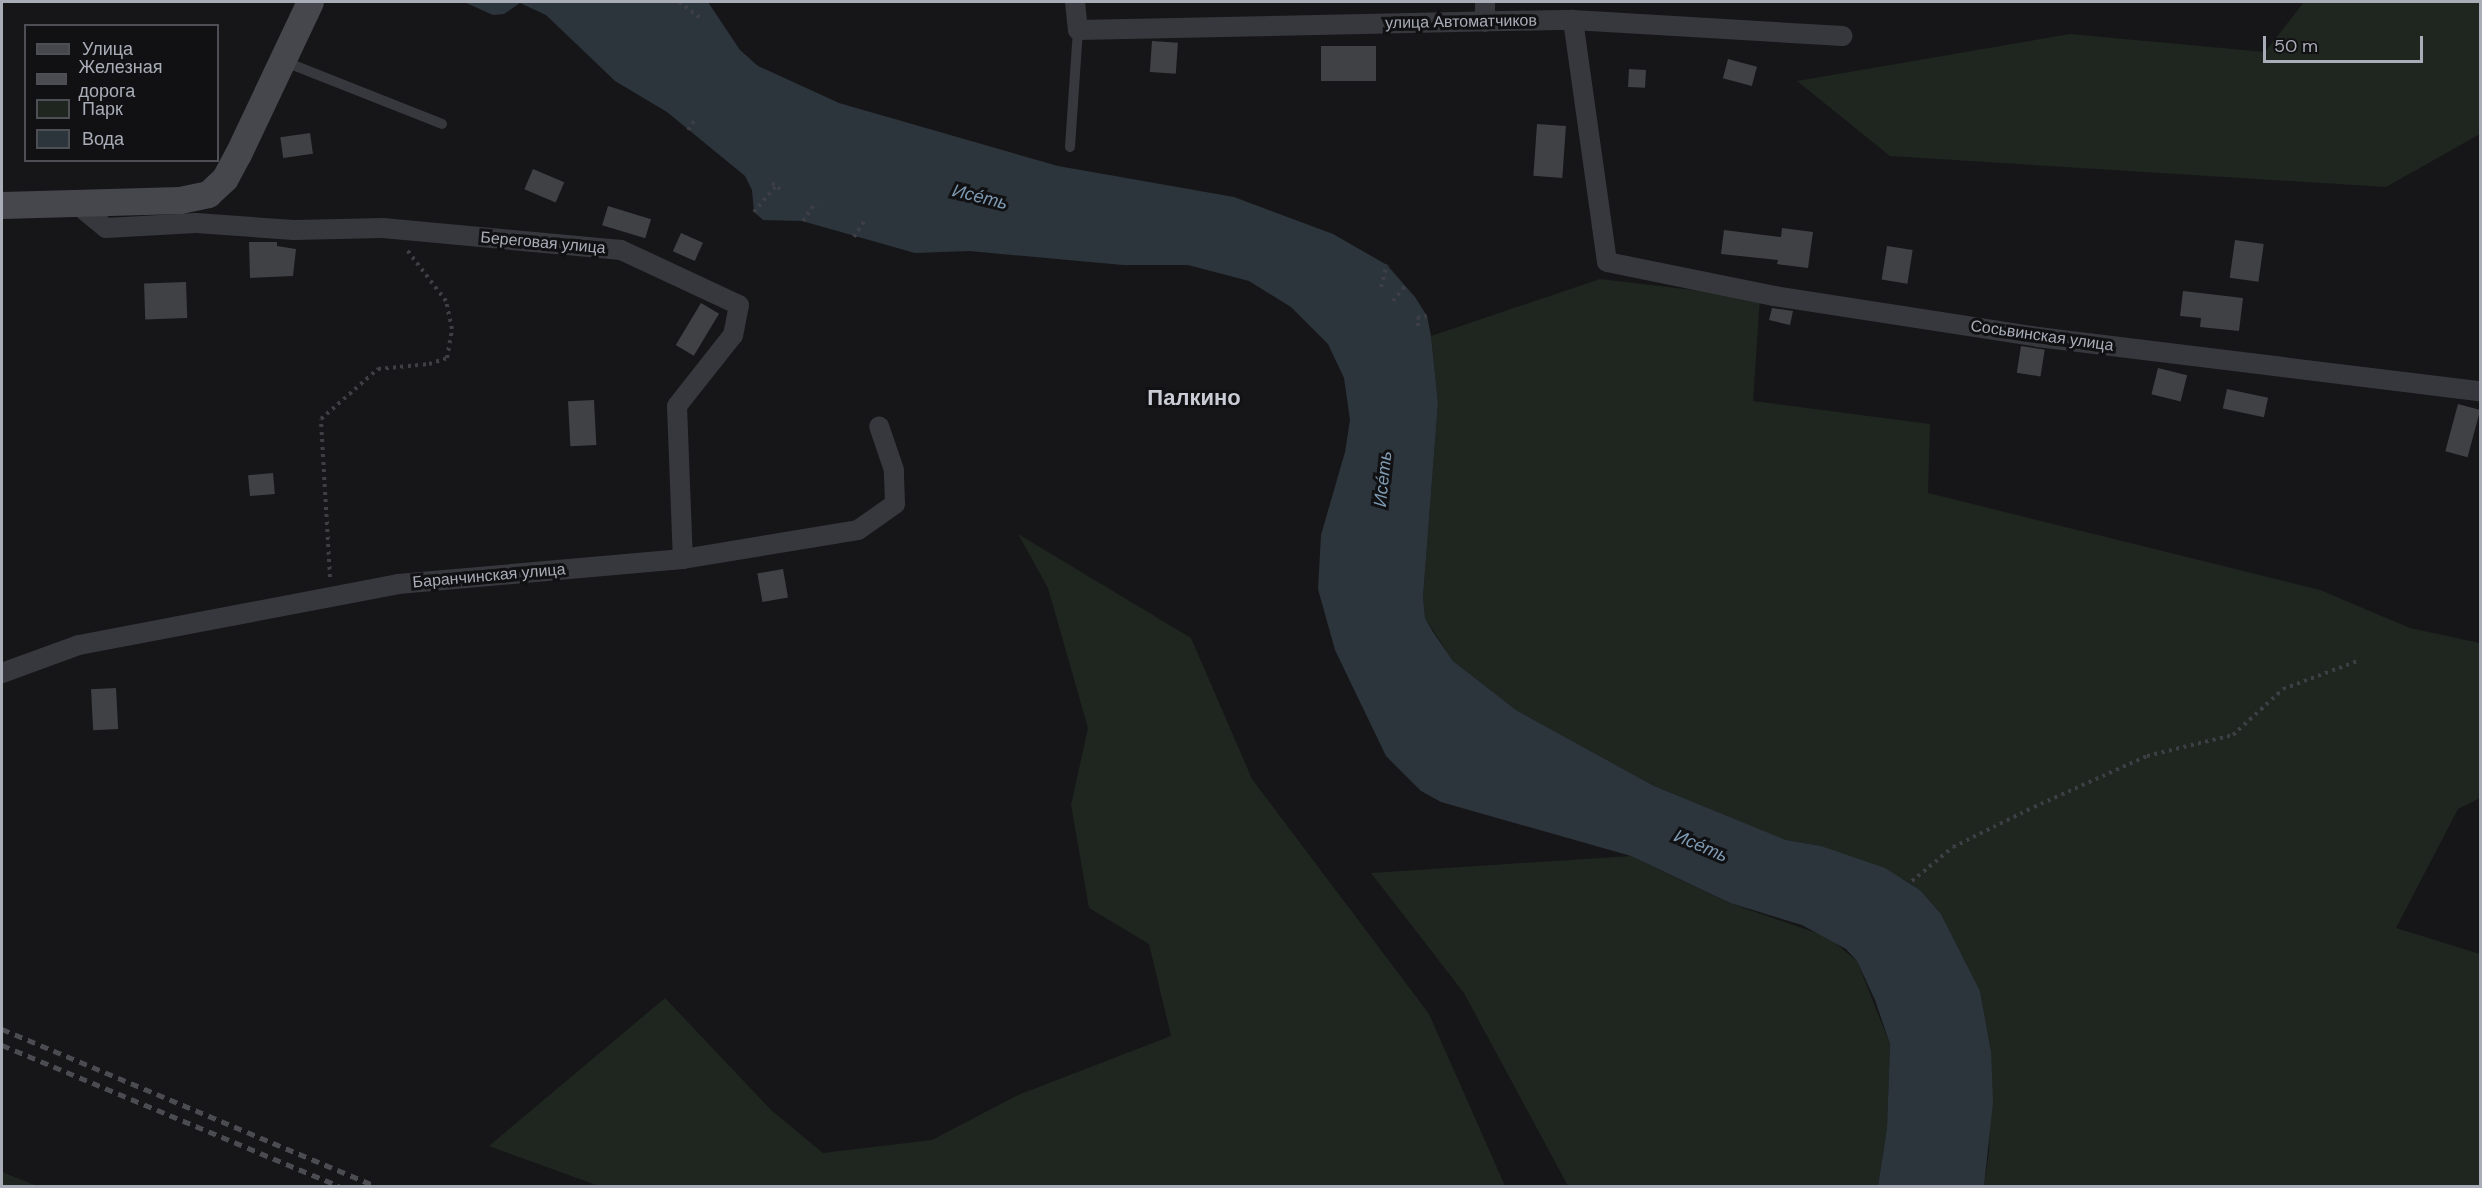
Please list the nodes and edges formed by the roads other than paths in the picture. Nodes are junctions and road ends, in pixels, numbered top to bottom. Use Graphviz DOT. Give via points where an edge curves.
graph roads {
  1 [pos="309,2"];
  2 [pos="1075,2"];
  3 [pos="1485,2"];
  4 [pos="1573,20"];
  5 [pos="1485,22"];
  6 [pos="1078,30"];
  7 [pos="1843,36"];
  8 [pos="280,60"];
  9 [pos="442,124"];
  10 [pos="1070,147"];
  11 [pos="72,200"];
  12 [pos="2,205"];
  13 [pos="2481,391"];
  14 [pos="879,426"];
  15 [pos="683,559"];
  16 [pos="2,673"];
  1 -- 8 [label="street"];
  2 -- 6 [label="street"];
  3 -- 5 [label="street"];
  4 -- 5 [label="street, улица Автоматчиков"];
  4 -- 7 [label="street, улица Автоматчиков"];
  4 -- 13 [label="street, Сосьвинская улица" via="1607,262 1774,296 2038,337"];
  5 -- 6 [label="street, улица Автоматчиков"];
  6 -- 10 [label="lane"];
  8 -- 9 [label="lane"];
  8 -- 11 [label="street" via="238,154 225,178 208,194 180,200"];
  11 -- 12 [label="street"];
  11 -- 15 [label="street, Береговая улица" via="106,228 195,223 294,230 383,228 621,250 739,305 733,335 677,406"];
  14 -- 15 [label="street, Баранчинская улица" via="894,470 895,504 858,530"];
  15 -- 16 [label="street, Баранчинская улица" via="398,584 79,645"];
}
